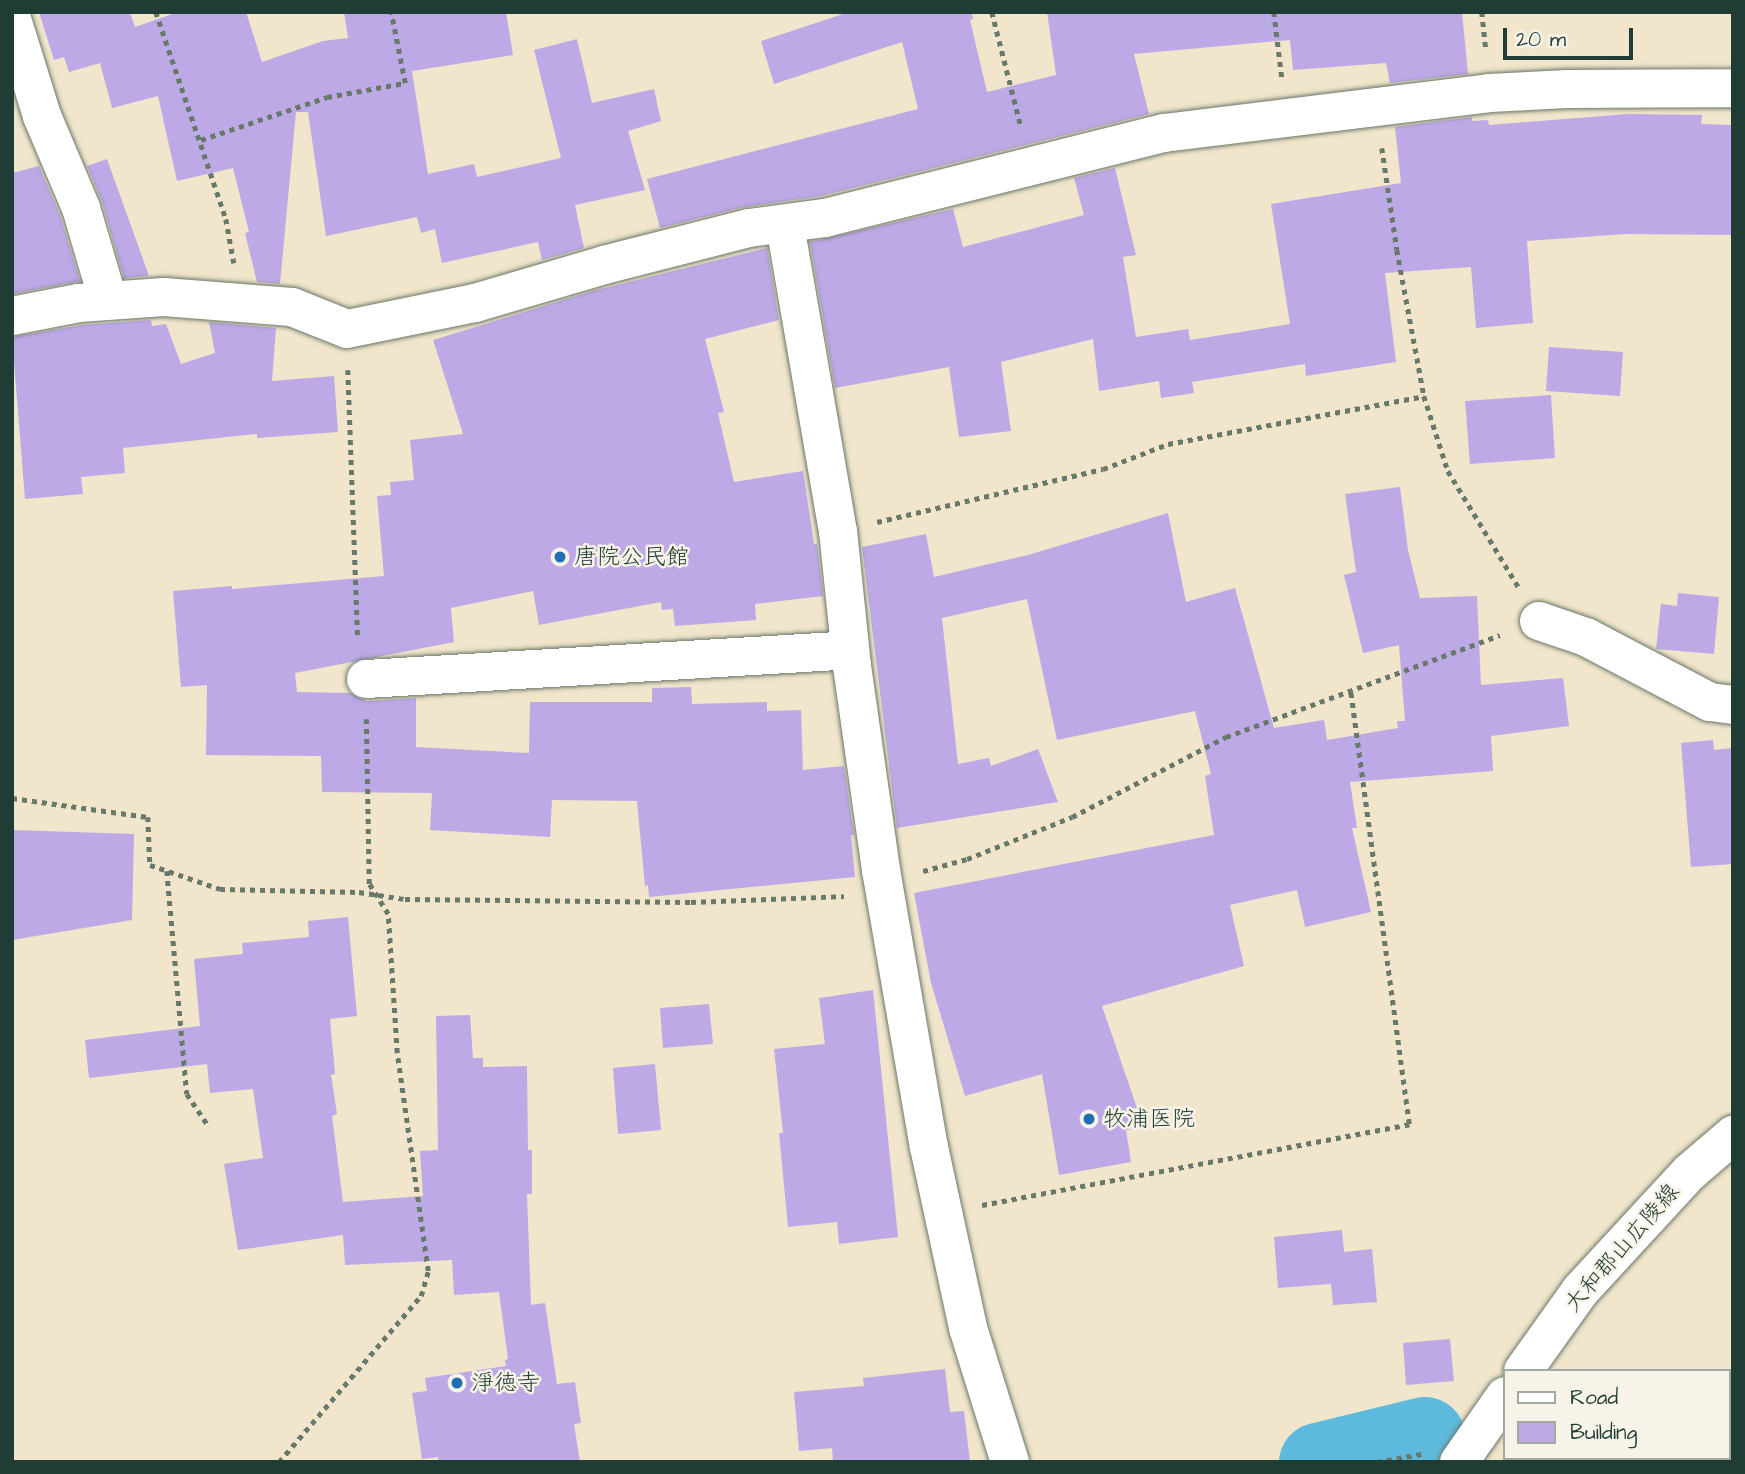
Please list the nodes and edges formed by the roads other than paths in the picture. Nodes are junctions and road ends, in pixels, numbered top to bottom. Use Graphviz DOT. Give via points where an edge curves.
graph roads {
  1 [pos="12,19"];
  2 [pos="1733,88"];
  3 [pos="785,225"];
  4 [pos="108,300"];
  5 [pos="12,316"];
  6 [pos="1539,621"];
  7 [pos="850,650"];
  8 [pos="366,679"];
  9 [pos="1733,705"];
  10 [pos="1733,1135"];
  11 [pos="1524,1369"];
  12 [pos="1504,1397"];
  13 [pos="1010,1462"];
  14 [pos="1458,1462"];
  1 -- 4 [label="street" via="42,116 81,208"];
  2 -- 3 [label="street" via="1567,89 1377,106 1164,133"];
  3 -- 4 [label="street" via="750,228 475,303 347,330 292,307 164,297"];
  3 -- 7 [label="street" via="838,531"];
  4 -- 5 [label="street"];
  6 -- 9 [label="street" via="1586,637 1710,702"];
  7 -- 8 [label="street"];
  7 -- 13 [label="street" via="885,887 943,1212 968,1328"];
  10 -- 11 [label="street, 大和郡山広陵線" via="1690,1172 1580,1291"];
  12 -- 14 [label="street"];
}
